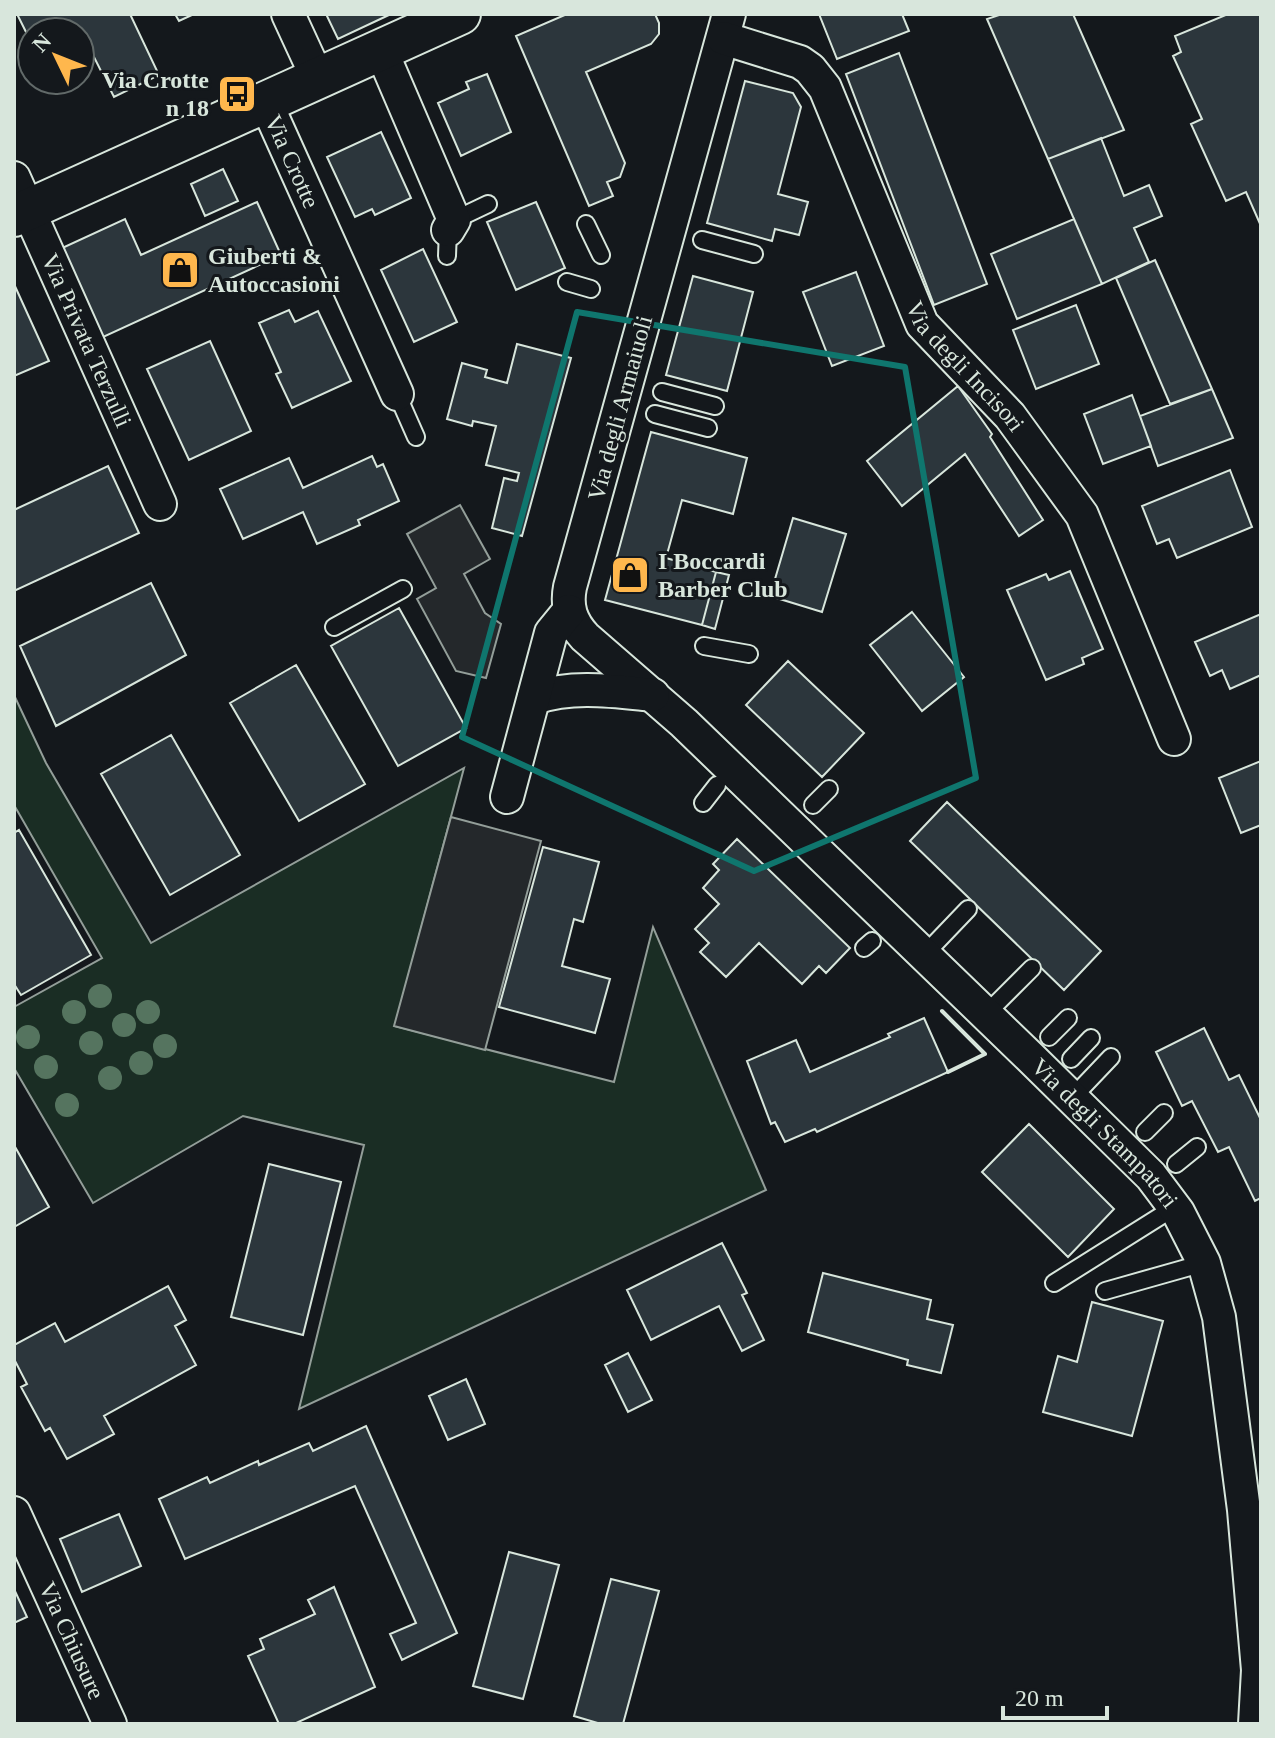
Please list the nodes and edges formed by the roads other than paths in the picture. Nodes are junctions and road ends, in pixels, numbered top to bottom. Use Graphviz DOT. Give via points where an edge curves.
graph roads {
  1 [pos="288,14"];
  2 [pos="460,14"];
  3 [pos="726,26"];
  4 [pos="381,50"];
  5 [pos="318,79"];
  6 [pos="266,103"];
  7 [pos="19,202"];
  8 [pos="586,224"];
  9 [pos="461,225"];
  10 [pos="702,240"];
  11 [pos="754,254"];
  12 [pos="601,255"];
  13 [pos="567,282"];
  14 [pos="591,289"];
  15 [pos="662,392"];
  16 [pos="397,394"];
  17 [pos="715,406"];
  18 [pos="655,414"];
  19 [pos="708,428"];
  20 [pos="416,437"];
  21 [pos="160,504"];
  22 [pos="403,589"];
  23 [pos="569,611"];
  24 [pos="334,627"];
  25 [pos="704,646"];
  26 [pos="749,654"];
  27 [pos="653,695"];
  28 [pos="534,698"];
  29 [pos="1174,739"];
  30 [pos="717,785"];
  31 [pos="829,789"];
  32 [pos="507,797"];
  33 [pos="703,803"];
  34 [pos="813,805"];
  35 [pos="968,909"];
  36 [pos="924,955"];
  37 [pos="1032,968"];
  38 [pos="986,1014"];
  39 [pos="1068,1018"];
  40 [pos="1049,1037"];
  41 [pos="1091,1038"];
  42 [pos="1111,1057"];
  43 [pos="1071,1059"];
  44 [pos="1072,1098"];
  45 [pos="1164,1113"];
  46 [pos="1145,1132"];
  47 [pos="1197,1147"];
  48 [pos="1176,1164"];
  49 [pos="1175,1207"];
  50 [pos="1204,1263"];
  51 [pos="1054,1283"];
  52 [pos="1105,1291"];
  53 [pos="1253,1508"];
  54 [pos="14,1513"];
  55 [pos="110,1724"];
  56 [pos="1255,1724"];
  1 -- 5 [label="street"];
  2 -- 4 [label="street, Via Crotte"];
  3 -- 23 [label="street, Via degli Armaiuoli" via="570,587"];
  3 -- 29 [label="street, Via degli Incisori" via="800,62 825,88 922,324 1010,416 1082,515"];
  4 -- 5 [label="street, Via Crotte"];
  4 -- 9 [label="street"];
  5 -- 6 [label="street, Via Crotte"];
  6 -- 7 [label="street, Via Crotte"];
  6 -- 16 [label="street, Via Crotte"];
  7 -- 21 [label="street, Via Privata Terzulli"];
  8 -- 12 [label="lane"];
  10 -- 11 [label="lane"];
  13 -- 14 [label="lane"];
  15 -- 17 [label="lane"];
  16 -- 20 [label="lane"];
  18 -- 19 [label="lane"];
  22 -- 24 [label="lane"];
  23 -- 27 [label="street, Via degli Stampatori" via="585,637"];
  23 -- 28 [label="street, Via degli Armaiuoli" via="551,633"];
  25 -- 26 [label="lane"];
  27 -- 28 [label="street" via="566,689"];
  27 -- 36 [label="street, Via degli Stampatori"];
  28 -- 32 [label="street, Via degli Armaiuoli"];
  30 -- 33 [label="lane"];
  31 -- 34 [label="lane"];
  35 -- 36 [label="lane"];
  36 -- 38 [label="street, Via degli Stampatori"];
  37 -- 38 [label="lane"];
  38 -- 44 [label="street, Via degli Stampatori"];
  39 -- 40 [label="lane"];
  41 -- 43 [label="lane"];
  42 -- 44 [label="lane"];
  44 -- 49 [label="street, Via degli Stampatori"];
  45 -- 46 [label="lane"];
  47 -- 48 [label="lane"];
  49 -- 50 [label="street, Via degli Stampatori"];
  49 -- 51 [label="lane"];
  50 -- 52 [label="lane"];
  50 -- 53 [label="street, Via degli Stampatori" via="1219,1317"];
  53 -- 56 [label="street, Via degli Stampatori"];
  54 -- 55 [label="street, Via Chiusure"];
}
